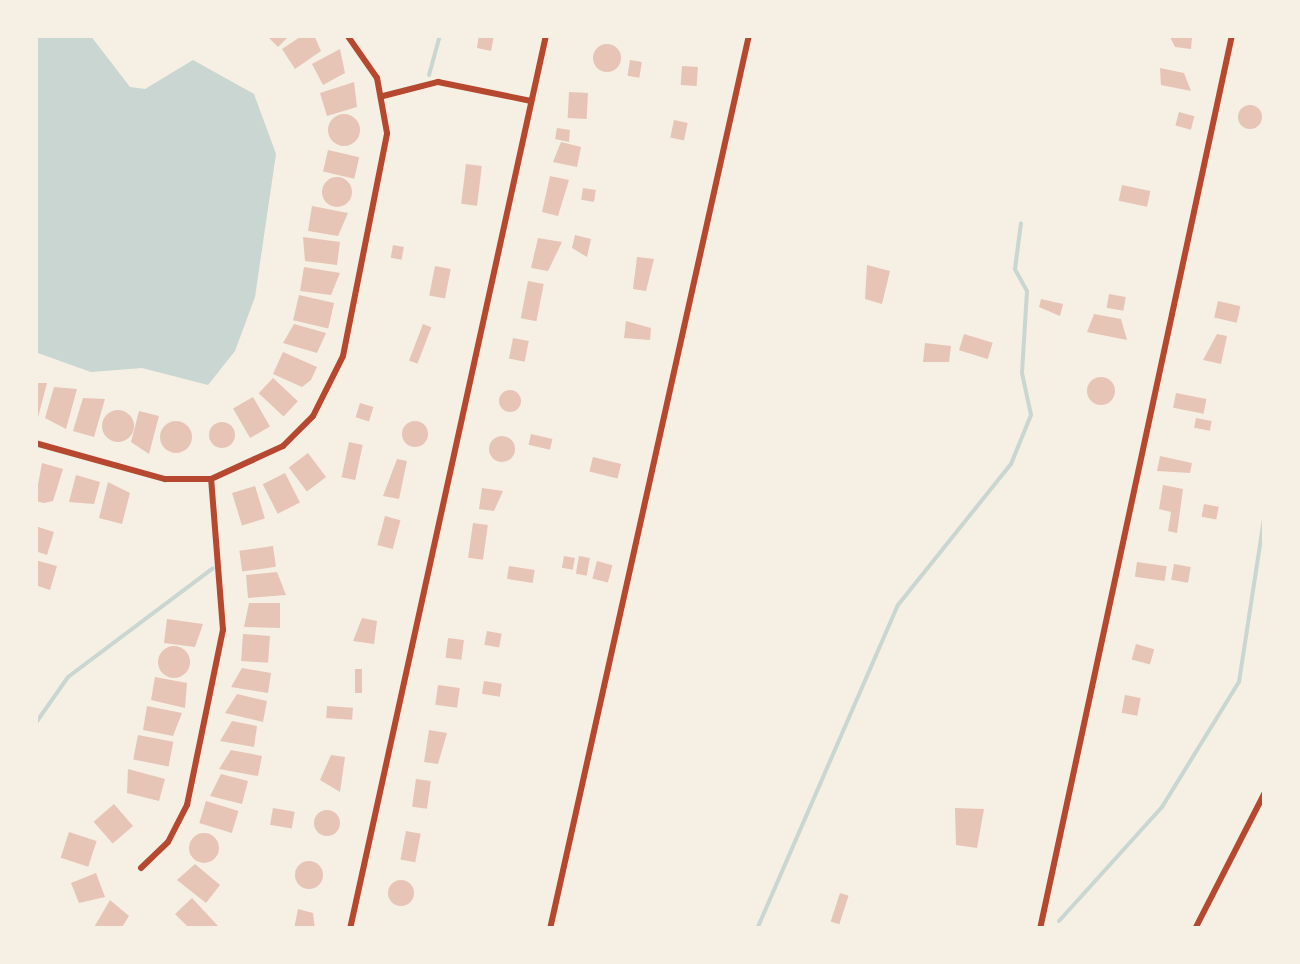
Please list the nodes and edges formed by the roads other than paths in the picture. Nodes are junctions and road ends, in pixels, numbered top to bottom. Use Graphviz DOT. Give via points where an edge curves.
graph roads {
  1 [pos="348,35"];
  2 [pos="546,35"];
  3 [pos="748,35"];
  4 [pos="1232,35"];
  5 [pos="383,96"];
  6 [pos="531,101"];
  7 [pos="35,443"];
  8 [pos="211,479"];
  9 [pos="1265,792"];
  10 [pos="142,868"];
  11 [pos="350,929"];
  12 [pos="550,929"];
  13 [pos="1041,929"];
  14 [pos="1195,929"];
  1 -- 5 [label="street"];
  2 -- 6 [label="street"];
  3 -- 12 [label="street"];
  4 -- 13 [label="street"];
  5 -- 6 [label="street" via="438,82"];
  5 -- 8 [label="street" via="387,133 331,392 283,446"];
  6 -- 11 [label="street"];
  7 -- 8 [label="street" via="166,479"];
  8 -- 10 [label="street" via="223,630 186,804 168,842"];
  9 -- 14 [label="street"];
}
